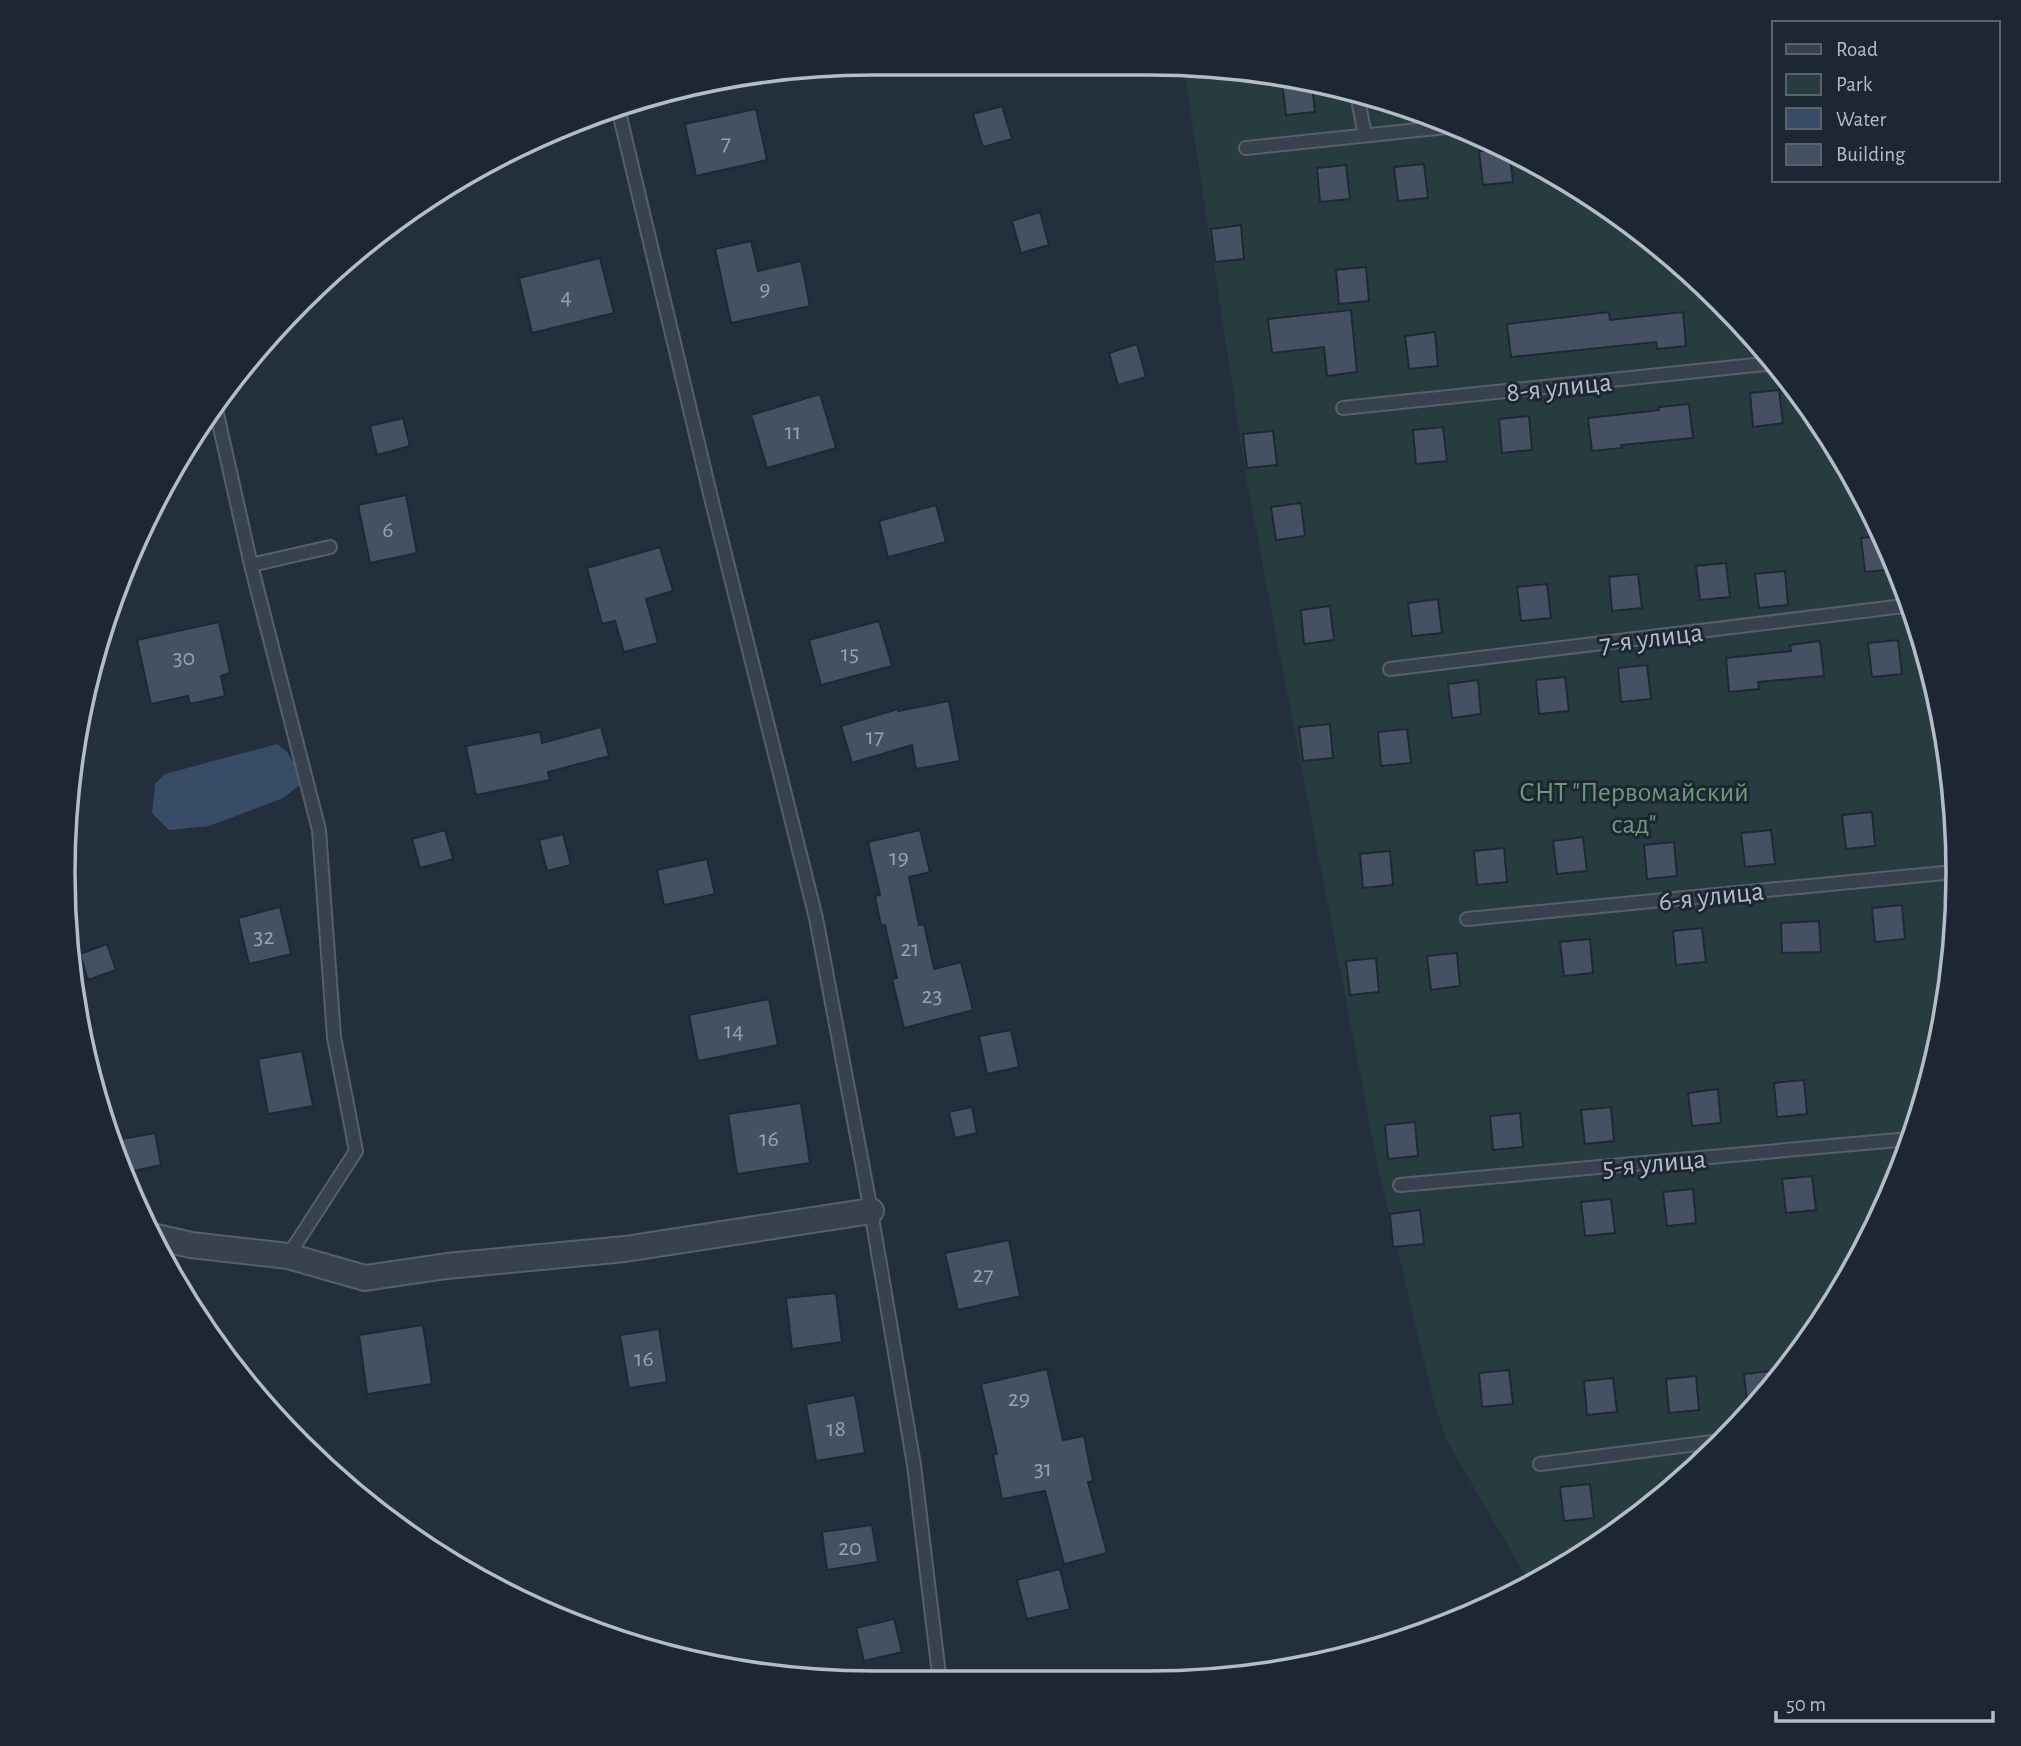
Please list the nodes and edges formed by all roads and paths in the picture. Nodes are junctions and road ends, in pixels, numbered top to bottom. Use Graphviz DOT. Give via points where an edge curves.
graph roads {
  1 [pos="1359,104"];
  2 [pos="620,117"];
  3 [pos="1432,128"];
  4 [pos="1365,135"];
  5 [pos="1245,148"];
  6 [pos="1762,364"];
  7 [pos="1343,408"];
  8 [pos="218,418"];
  9 [pos="330,547"];
  10 [pos="251,565"];
  11 [pos="1899,607"];
  12 [pos="1390,669"];
  13 [pos="1946,873"];
  14 [pos="1467,919"];
  15 [pos="1899,1140"];
  16 [pos="1400,1185"];
  17 [pos="871,1211"];
  18 [pos="165,1239"];
  19 [pos="288,1256"];
  20 [pos="1706,1443"];
  21 [pos="1540,1464"];
  22 [pos="939,1671"];
  1 -- 4 [label="lane"];
  2 -- 17 [label="lane" via="816,918"];
  3 -- 4 [label="lane"];
  4 -- 5 [label="lane"];
  6 -- 7 [label="lane, 8-я улица"];
  8 -- 10 [label="lane"];
  9 -- 10 [label="lane"];
  10 -- 19 [label="lane" via="319,830 334,1037 355,1151"];
  11 -- 12 [label="lane, 7-я улица"];
  13 -- 14 [label="lane, 6-я улица"];
  15 -- 16 [label="lane, 5-я улица"];
  17 -- 19 [label="street" via="625,1249 365,1278"];
  17 -- 22 [label="lane" via="914,1465"];
  18 -- 19 [label="street"];
  20 -- 21 [label="lane"];
}
